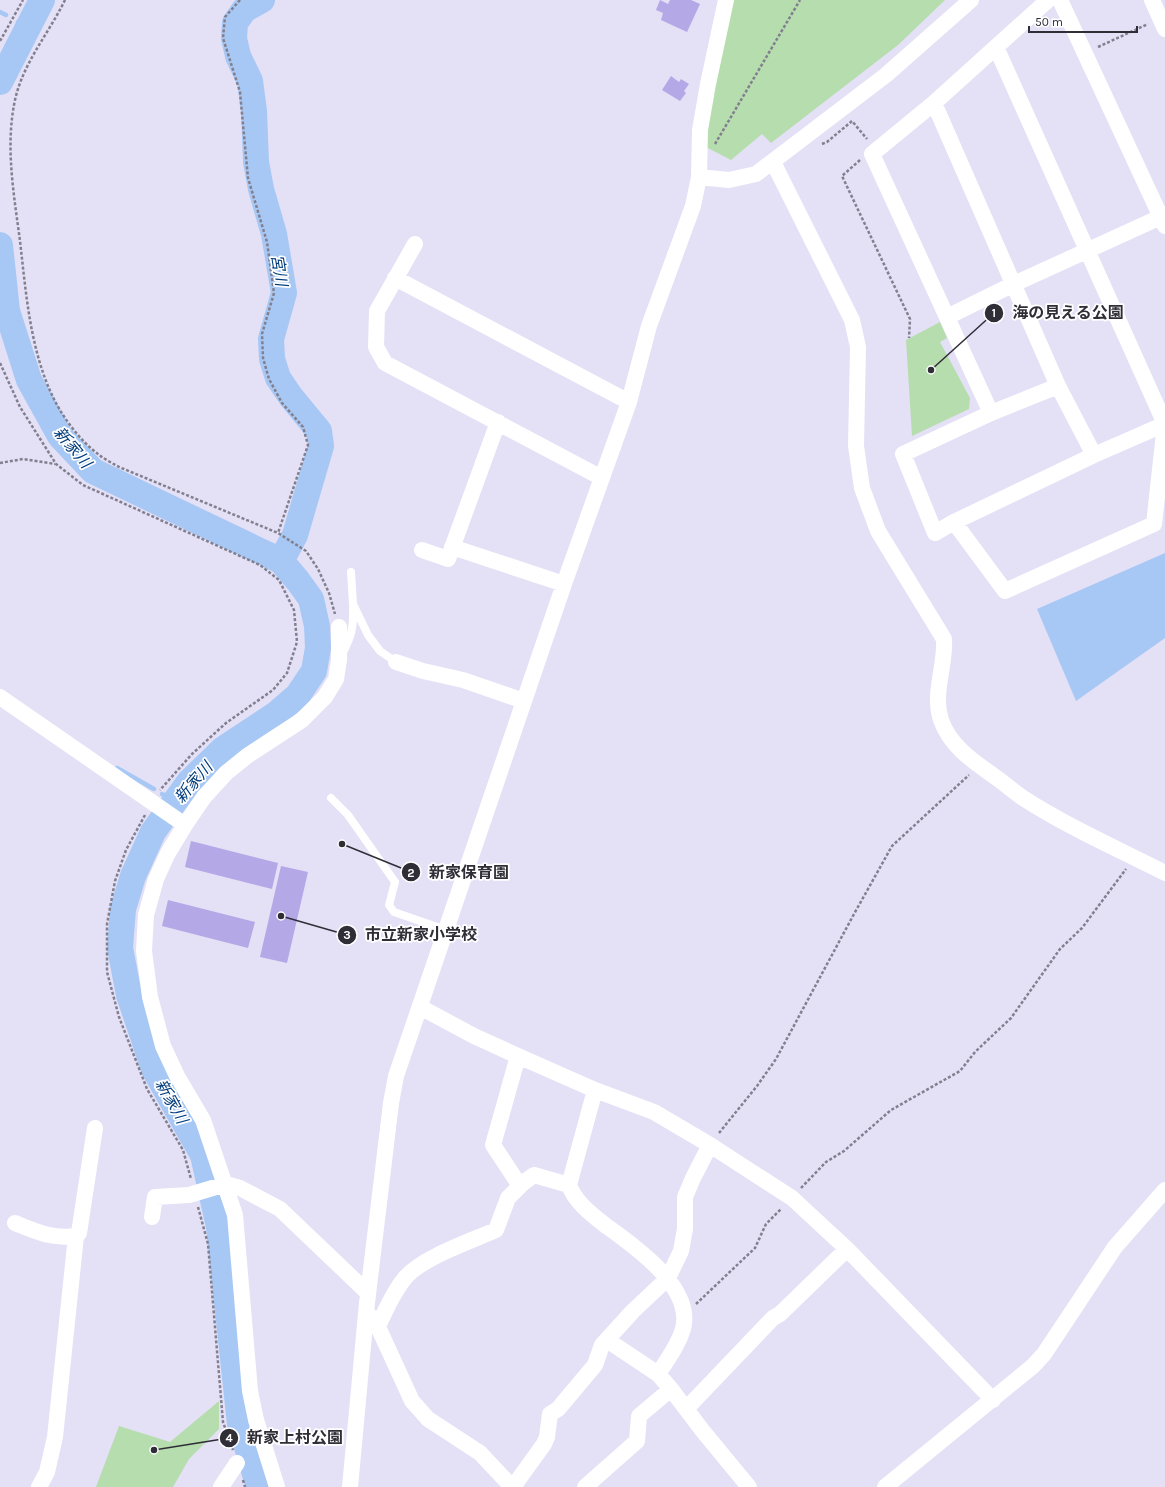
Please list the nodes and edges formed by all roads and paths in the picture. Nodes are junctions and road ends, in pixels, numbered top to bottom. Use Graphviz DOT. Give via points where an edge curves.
graph roads {
  1 [pos="23,0"];
  2 [pos="65,0"];
  3 [pos="240,0"];
  4 [pos="726,0"];
  5 [pos="800,0"];
  6 [pos="971,0"];
  7 [pos="1048,0"];
  8 [pos="1060,0"];
  9 [pos="1152,0"];
  10 [pos="1163,24"];
  11 [pos="0,41"];
  12 [pos="996,47"];
  13 [pos="1084,53"];
  14 [pos="934,103"];
  15 [pos="827,142"];
  16 [pos="712,150"];
  17 [pos="872,150"];
  18 [pos="773,162"];
  19 [pos="699,177"];
  20 [pos="1163,219"];
  21 [pos="415,244"];
  22 [pos="1087,250"];
  23 [pos="395,278"];
  24 [pos="1014,284"];
  25 [pos="947,317"];
  26 [pos="909,338"];
  27 [pos="0,363"];
  28 [pos="1058,386"];
  29 [pos="629,402"];
  30 [pos="992,413"];
  31 [pos="498,422"];
  32 [pos="1165,424"];
  33 [pos="1094,455"];
  34 [pos="0,463"];
  35 [pos="56,464"];
  36 [pos="602,478"];
  37 [pos="954,522"];
  38 [pos="278,533"];
  39 [pos="452,547"];
  40 [pos="422,550"];
  41 [pos="351,572"];
  42 [pos="564,584"];
  43 [pos="353,604"];
  44 [pos="339,627"];
  45 [pos="339,660"];
  46 [pos="396,662"];
  47 [pos="0,697"];
  48 [pos="524,701"];
  49 [pos="979,765"];
  50 [pos="331,798"];
  51 [pos="152,802"];
  52 [pos="184,825"];
  53 [pos="1134,858"];
  54 [pos="1165,874"];
  55 [pos="446,930"];
  56 [pos="420,1007"];
  57 [pos="518,1056"];
  58 [pos="595,1090"];
  59 [pos="95,1128"];
  60 [pos="710,1145"];
  61 [pos="226,1184"];
  62 [pos="569,1185"];
  63 [pos="520,1186"];
  64 [pos="1165,1190"];
  65 [pos="192,1195"];
  66 [pos="792,1198"];
  67 [pos="152,1217"];
  68 [pos="15,1223"];
  69 [pos="76,1236"];
  70 [pos="847,1249"];
  71 [pos="668,1278"];
  72 [pos="367,1298"];
  73 [pos="684,1315"];
  74 [pos="378,1326"];
  75 [pos="607,1340"];
  76 [pos="658,1374"];
  77 [pos="671,1389"];
  78 [pos="993,1400"];
  79 [pos="686,1409"];
  80 [pos="237,1463"];
  81 [pos="39,1487"];
  82 [pos="221,1487"];
  83 [pos="245,1487"];
  84 [pos="277,1487"];
  85 [pos="350,1487"];
  86 [pos="513,1487"];
  87 [pos="585,1487"];
  88 [pos="749,1487"];
  89 [pos="885,1487"];
  1 -- 11 [label="path"];
  2 -- 38 [label="path" via="24,72 15,99 11,127 11,172 39,365 52,396 66,419 98,454 119,467"];
  3 -- 38 [label="path" via="225,17 223,38 240,92 248,178 266,242 274,292 262,334 263,358 269,378 282,403 303,427 308,445"];
  4 -- 19 [label="street" via="701,122"];
  5 -- 16 [label="path"];
  6 -- 18 [label="street" via="886,75"];
  7 -- 12 [label="street"];
  8 -- 13 [label="street"];
  9 -- 10 [label="street"];
  10 -- 13 [label="path"];
  12 -- 14 [label="street"];
  12 -- 22 [label="street"];
  13 -- 20 [label="street"];
  14 -- 17 [label="street"];
  14 -- 24 [label="street"];
  15 -- 17 [label="path" via="852,121"];
  17 -- 25 [label="street"];
  17 -- 26 [label="path" via="842,176 910,319"];
  18 -- 19 [label="street" via="756,174 729,180"];
  18 -- 49 [label="street" via="852,320 858,346 856,446 862,488 878,530 944,639 945,650 938,701 940,719 948,735"];
  19 -- 29 [label="street" via="693,206 649,326"];
  20 -- 22 [label="street"];
  21 -- 23 [label="street"];
  22 -- 24 [label="street"];
  22 -- 32 [label="street"];
  23 -- 29 [label="street"];
  23 -- 31 [label="street" via="377,311 376,347 385,363"];
  24 -- 25 [label="street"];
  24 -- 28 [label="street"];
  25 -- 30 [label="street"];
  27 -- 35 [label="path" via="20,407"];
  28 -- 30 [label="street"];
  28 -- 33 [label="street"];
  29 -- 36 [label="street"];
  30 -- 37 [label="street" via="903,454 934,533"];
  31 -- 36 [label="street"];
  31 -- 39 [label="street"];
  32 -- 33 [label="street"];
  32 -- 37 [label="street" via="1154,524 1005,591"];
  33 -- 37 [label="street"];
  34 -- 35 [label="path" via="23,459"];
  35 -- 51 [label="path" via="83,485 260,565 279,580 294,610 298,642 287,673 274,690 226,723 192,754"];
  36 -- 42 [label="street"];
  38 -- 44 [label="path" via="306,551 318,569 329,593"];
  39 -- 40 [label="street" via="448,559"];
  39 -- 42 [label="street"];
  41 -- 43 [label="lane"];
  42 -- 48 [label="street"];
  43 -- 45 [label="lane" via="354,621 350,639"];
  43 -- 46 [label="lane" via="368,635 380,651"];
  44 -- 45 [label="street"];
  45 -- 52 [label="street" via="336,678 325,697 302,720 226,773 204,797"];
  46 -- 48 [label="street" via="463,680"];
  47 -- 51 [label="street"];
  48 -- 55 [label="street"];
  49 -- 53 [label="street" via="1023,798"];
  49 -- 60 [label="path" via="892,846 776,1059"];
  50 -- 55 [label="lane" via="348,815 395,882 389,905 394,912"];
  51 -- 52 [label="street"];
  52 -- 61 [label="street" via="156,879 146,915 144,951 150,998 163,1046 203,1120"];
  53 -- 54 [label="street"];
  53 -- 66 [label="path" via="1082,928 1060,949 1011,1018 974,1052 960,1071 891,1110 844,1151 826,1162"];
  55 -- 56 [label="street"];
  56 -- 57 [label="street"];
  56 -- 72 [label="street" via="396,1076 391,1103"];
  57 -- 58 [label="street"];
  57 -- 63 [label="street" via="493,1145"];
  58 -- 60 [label="street" via="654,1112"];
  58 -- 62 [label="street"];
  59 -- 69 [label="street" via="79,1232"];
  60 -- 66 [label="street"];
  60 -- 71 [label="street" via="685,1197 685,1229 681,1251"];
  61 -- 65 [label="street"];
  61 -- 72 [label="street" via="240,1188 280,1209"];
  61 -- 84 [label="street" via="235,1214 250,1390 256,1420"];
  62 -- 63 [label="street" via="534,1175"];
  62 -- 71 [label="street" via="586,1210 644,1254"];
  63 -- 74 [label="street" via="508,1198 496,1230 449,1250 406,1277 388,1304"];
  64 -- 78 [label="street" via="1115,1247 1044,1354"];
  65 -- 67 [label="street" via="155,1197"];
  65 -- 80 [label="path" via="208,1244 223,1422"];
  66 -- 70 [label="street"];
  66 -- 73 [label="path" via="766,1224 755,1248"];
  68 -- 69 [label="street" via="44,1235"];
  69 -- 81 [label="street" via="55,1437 47,1472"];
  70 -- 78 [label="street"];
  70 -- 79 [label="street" via="773,1318"];
  71 -- 73 [label="street" via="685,1312"];
  71 -- 75 [label="street"];
  72 -- 74 [label="street"];
  72 -- 85 [label="street"];
  73 -- 76 [label="street" via="683,1328 676,1346"];
  74 -- 86 [label="street" via="412,1400 428,1419 480,1453"];
  75 -- 76 [label="street"];
  75 -- 86 [label="street" via="595,1365 558,1409 550,1414 544,1444"];
  76 -- 77 [label="street"];
  77 -- 79 [label="street"];
  77 -- 87 [label="street" via="639,1416 637,1441"];
  78 -- 89 [label="street"];
  79 -- 88 [label="street"];
  80 -- 82 [label="street"];
  80 -- 83 [label="path"];
}
